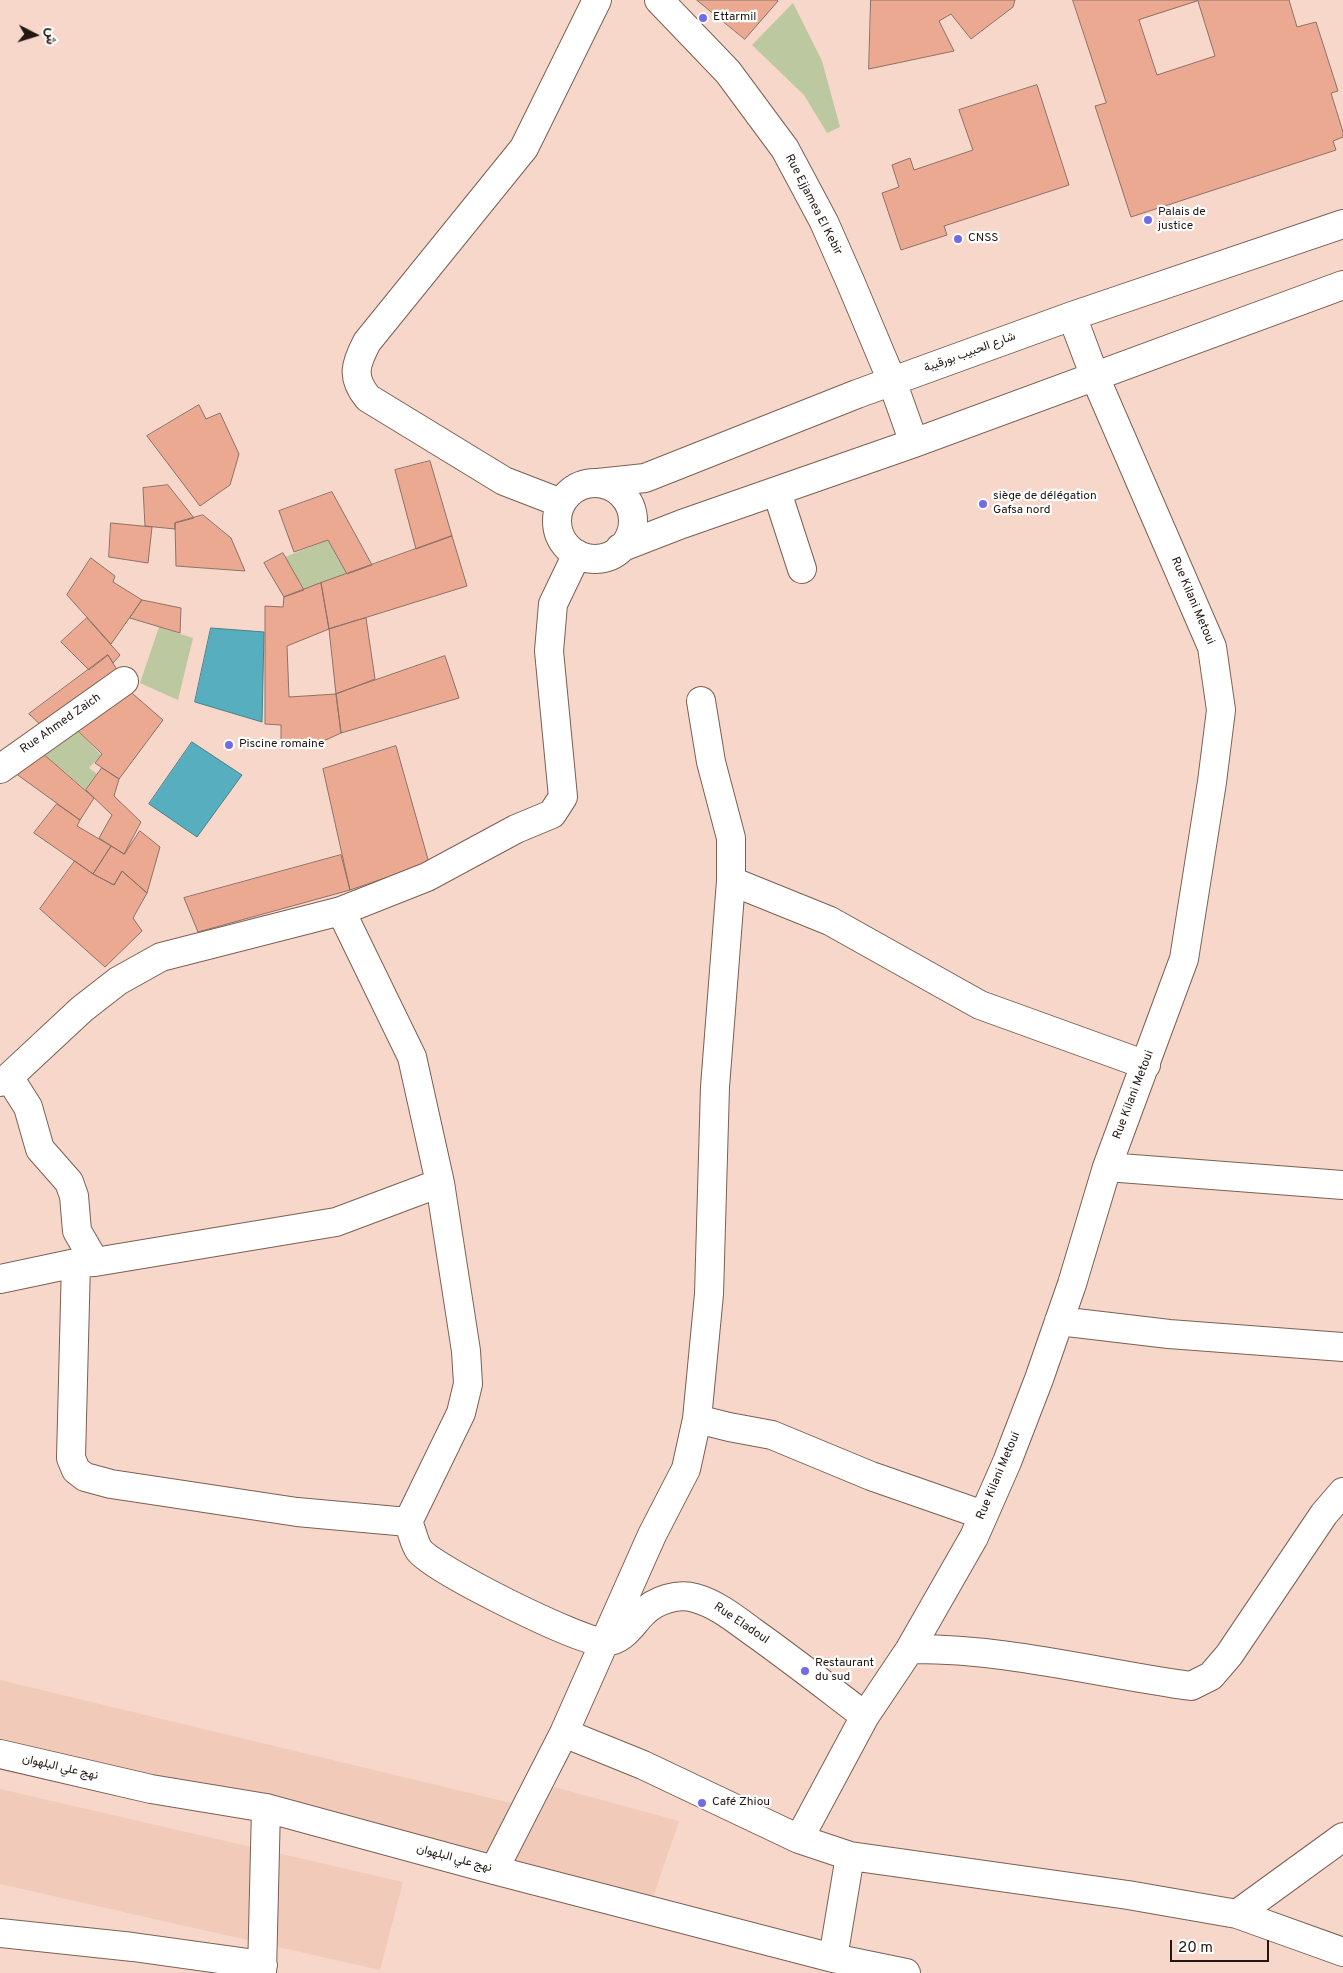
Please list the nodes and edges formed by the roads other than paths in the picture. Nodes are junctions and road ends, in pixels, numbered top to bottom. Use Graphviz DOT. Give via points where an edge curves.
graph roads {
  1 [pos="598,0"];
  2 [pos="659,0"];
  3 [pos="1343,224"];
  4 [pos="1343,285"];
  5 [pos="1072,316"];
  6 [pos="1095,377"];
  7 [pos="892,381"];
  8 [pos="914,443"];
  9 [pos="598,483"];
  10 [pos="777,492"];
  11 [pos="561,503"];
  12 [pos="620,548"];
  13 [pos="577,554"];
  14 [pos="802,569"];
  15 [pos="124,681"];
  16 [pos="701,701"];
  17 [pos="0,769"];
  18 [pos="731,881"];
  19 [pos="340,911"];
  20 [pos="1146,1065"];
  21 [pos="4,1080"];
  22 [pos="1107,1167"];
  23 [pos="440,1183"];
  24 [pos="1343,1184"];
  25 [pos="86,1263"];
  26 [pos="0,1279"];
  27 [pos="1059,1322"];
  28 [pos="1343,1347"];
  29 [pos="697,1418"];
  30 [pos="1343,1492"];
  31 [pos="983,1515"];
  32 [pos="408,1522"];
  33 [pos="604,1642"];
  34 [pos="910,1649"];
  35 [pos="865,1716"];
  36 [pos="564,1732"];
  37 [pos="0,1754"];
  38 [pos="266,1808"];
  39 [pos="1343,1837"];
  40 [pos="799,1838"];
  41 [pos="850,1856"];
  42 [pos="494,1870"];
  43 [pos="1237,1914"];
  44 [pos="0,1933"];
  45 [pos="1343,1952"];
  46 [pos="832,1958"];
  47 [pos="263,1969"];
  48 [pos="906,1973"];
  1 -- 11 [label="street" via="524,148 367,342 356,365 360,389 368,398 504,480"];
  2 -- 7 [label="street, Rue Ejjamea El Kebir" via="728,72 785,149 824,222"];
  3 -- 5 [label="street, شارع الحبيب بورقيبة"];
  4 -- 6 [label="street"];
  5 -- 6 [label="street, Rue Kilani Metoui"];
  5 -- 7 [label="street, شارع الحبيب بورقيبة"];
  6 -- 8 [label="street"];
  6 -- 20 [label="street, Rue Kilani Metoui" via="1212,647 1221,710 1184,959"];
  7 -- 8 [label="street, Rue Ejjamea El Kebir"];
  7 -- 9 [label="street, شارع الحبيب بورقيبة" via="645,478"];
  8 -- 10 [label="street"];
  9 -- 11 [label="street" via="576,487"];
  9 -- 12 [label="street" via="620,492 628,502 632,527"];
  10 -- 12 [label="street"];
  10 -- 14 [label="street"];
  11 -- 13 [label="street" via="557,526 561,538"];
  12 -- 13 [label="street" via="600,558"];
  13 -- 19 [label="street" via="553,604 548,651 563,797 552,814 516,829 427,877"];
  15 -- 17 [label="street, Rue Ahmed Zaich"];
  16 -- 18 [label="street" via="711,762 731,838"];
  18 -- 20 [label="street" via="830,922 980,1005"];
  18 -- 29 [label="street" via="715,1087 709,1294"];
  19 -- 21 [label="street" via="161,956 118,981 82,1008"];
  19 -- 23 [label="street" via="412,1058"];
  20 -- 22 [label="street, Rue Kilani Metoui"];
  21 -- 25 [label="street" via="28,1108 40,1149 69,1182"];
  22 -- 24 [label="street"];
  22 -- 27 [label="street, Rue Kilani Metoui"];
  23 -- 25 [label="street" via="336,1222"];
  23 -- 32 [label="street" via="466,1351 468,1384 461,1413"];
  25 -- 26 [label="street"];
  25 -- 32 [label="street" via="71,1458 76,1470 86,1477 111,1484 297,1512"];
  27 -- 28 [label="street"];
  27 -- 31 [label="street, Rue Kilani Metoui"];
  29 -- 31 [label="street" via="772,1435 871,1476"];
  29 -- 33 [label="street" via="686,1469"];
  30 -- 34 [label="street" via="1324,1514 1229,1655 1211,1676 1191,1686 988,1653"];
  31 -- 34 [label="street, Rue Kilani Metoui" via="974,1537"];
  32 -- 33 [label="street" via="419,1550 445,1571 518,1608 586,1638"];
  33 -- 35 [label="street, Rue Eladoul" via="621,1636 643,1612 663,1600 693,1597 717,1606"];
  33 -- 36 [label="street"];
  34 -- 35 [label="street, Rue Kilani Metoui"];
  35 -- 40 [label="street, Rue Kilani Metoui"];
  36 -- 40 [label="street"];
  36 -- 42 [label="street"];
  37 -- 38 [label="street, نهج علي البلهوان" via="151,1789"];
  38 -- 42 [label="street, نهج علي البلهوان"];
  38 -- 47 [label="street"];
  39 -- 43 [label="street"];
  40 -- 41 [label="street"];
  41 -- 43 [label="street" via="1128,1895"];
  41 -- 46 [label="street"];
  42 -- 46 [label="street, نهج علي البلهوان"];
  43 -- 45 [label="street"];
  44 -- 47 [label="street" via="132,1947"];
  46 -- 48 [label="street, نهج علي البلهوان"];
}
